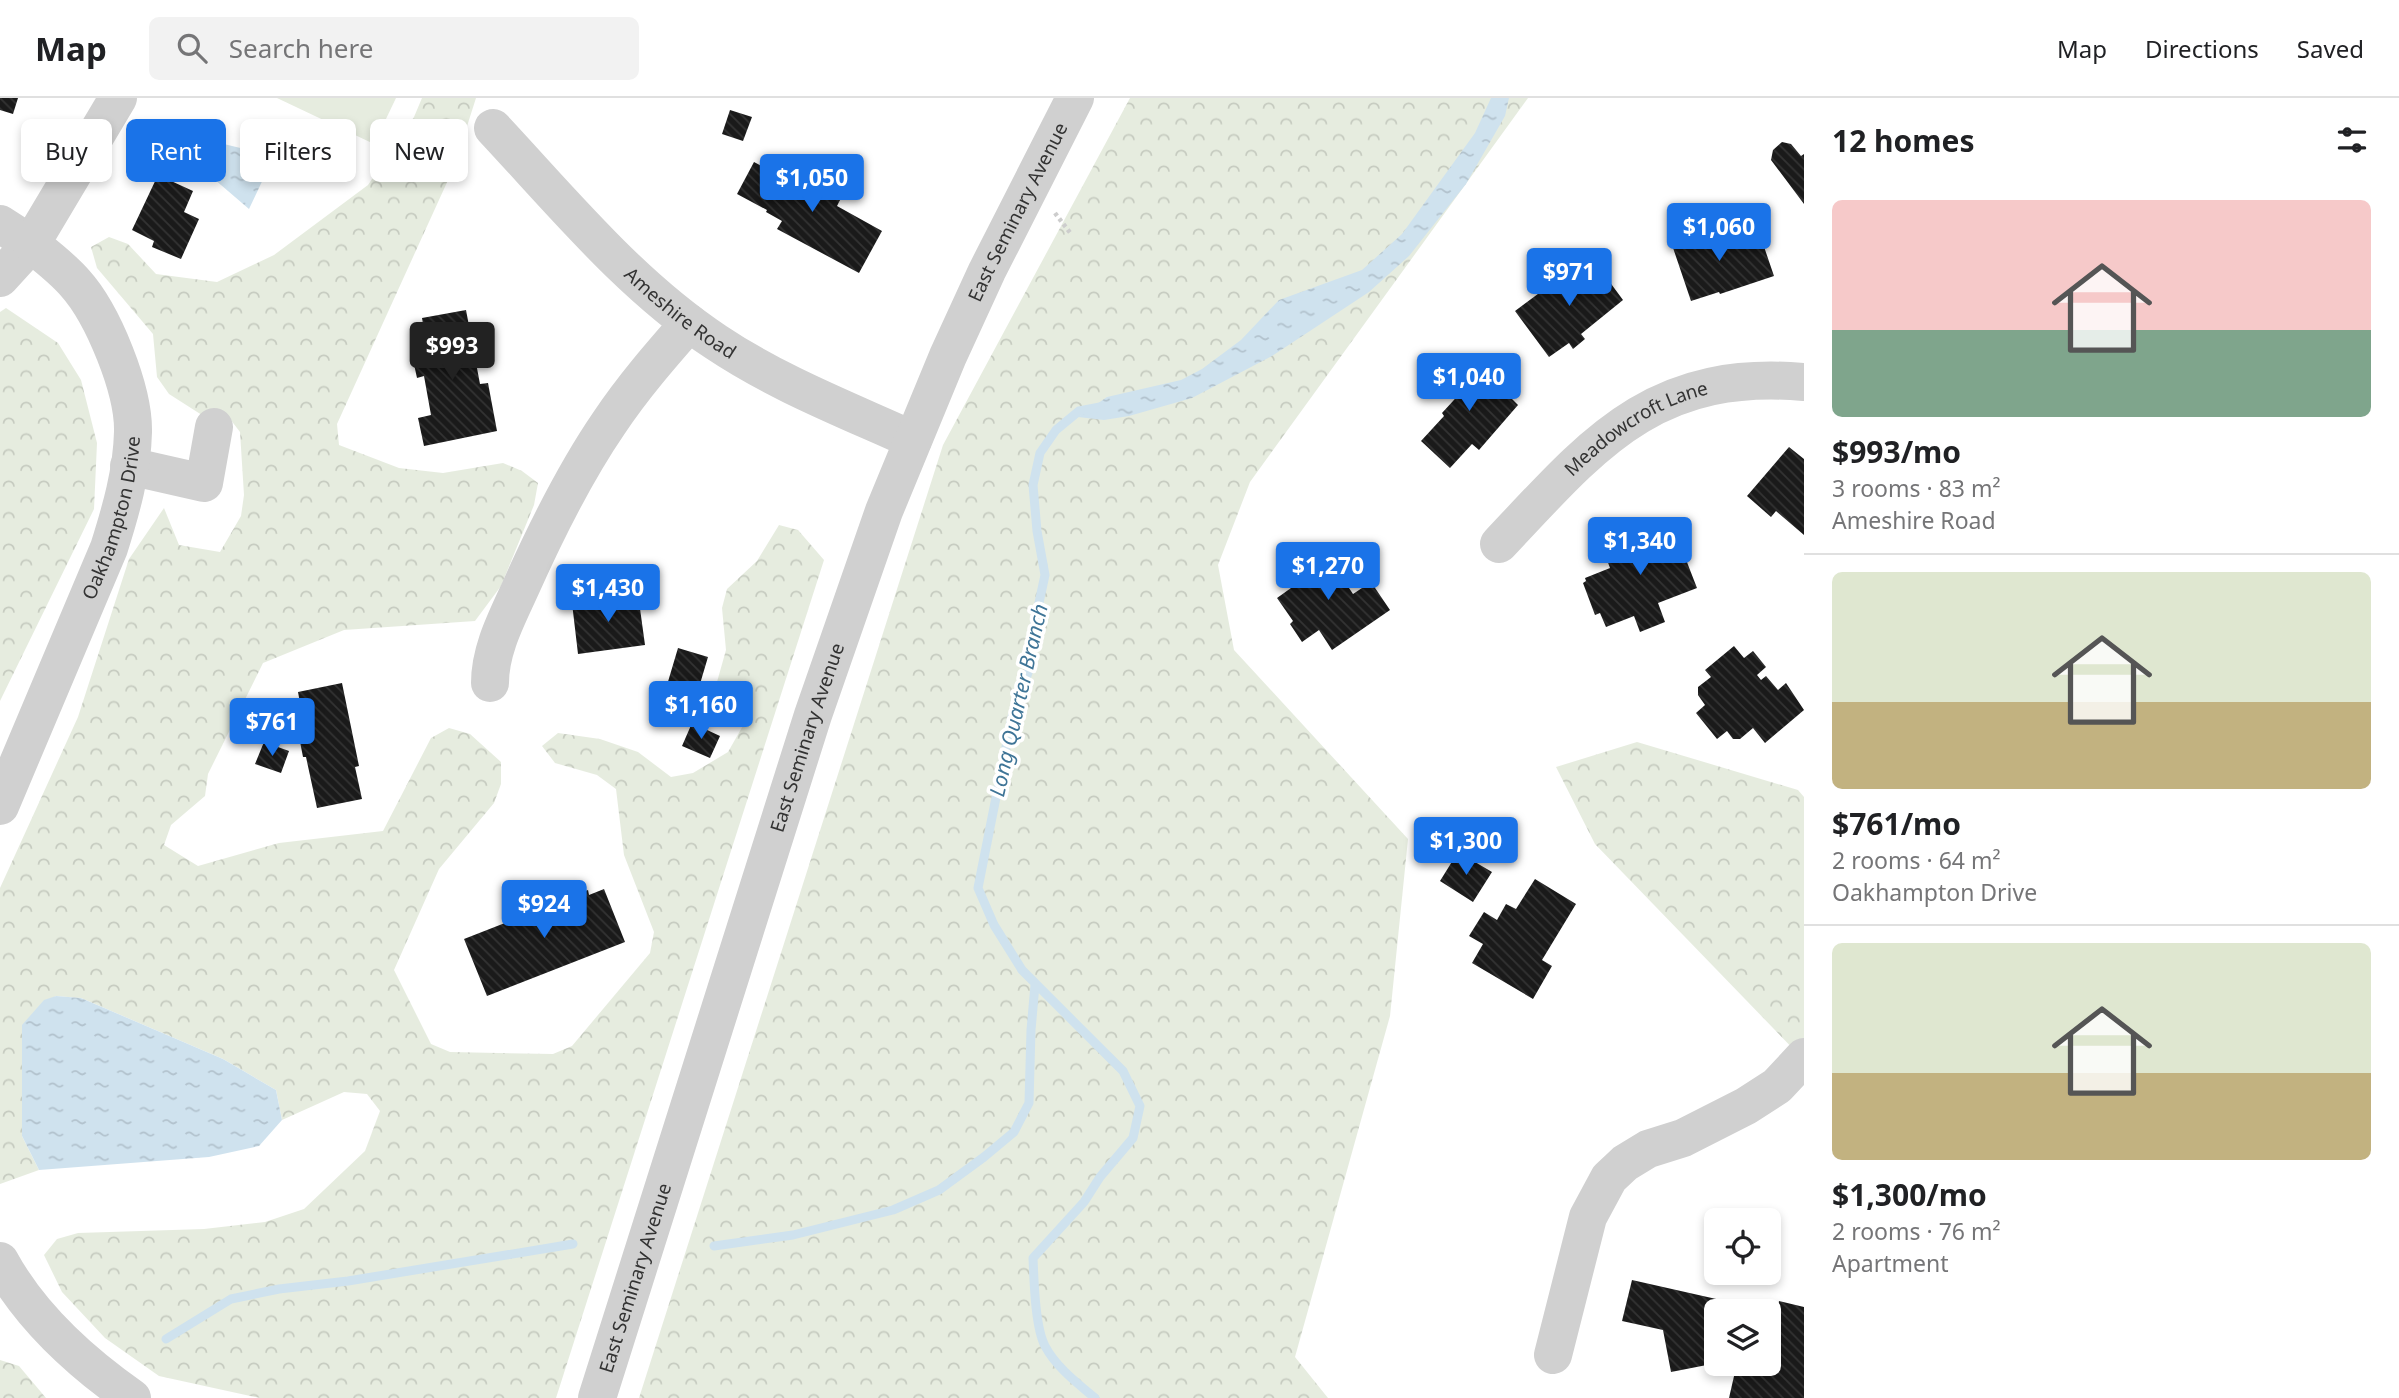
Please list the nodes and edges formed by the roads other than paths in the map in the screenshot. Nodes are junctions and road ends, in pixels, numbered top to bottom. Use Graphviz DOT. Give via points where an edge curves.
graph roads {
  1 [pos="118,98"];
  2 [pos="1075,98"];
  3 [pos="493,128"];
  4 [pos="15,234"];
  5 [pos="0,278"];
  6 [pos="689,323"];
  7 [pos="1804,382"];
  8 [pos="214,427"];
  9 [pos="913,440"];
  10 [pos="130,466"];
  11 [pos="1499,544"];
  12 [pos="490,683"];
  13 [pos="0,806"];
  14 [pos="1804,1057"];
  15 [pos="0,1261"];
  16 [pos="1553,1355"];
  17 [pos="132,1398"];
  18 [pos="597,1398"];
  1 -- 4 [label="street"];
  2 -- 9 [label="street, East Seminary Avenue" via="987,271"];
  3 -- 6 [label="street, Ameshire Road" via="608,251"];
  4 -- 5 [label="street"];
  4 -- 10 [label="street, Oakhampton Drive" via="77,285 98,317 128,393 133,429"];
  6 -- 9 [label="street, Ameshire Road" via="772,375"];
  6 -- 12 [label="street" via="608,424 569,491 504,624 490,663"];
  7 -- 11 [label="street, Meadowcroft Lane" via="1731,382 1680,394 1639,413 1601,440"];
  8 -- 10 [label="street" via="204,482"];
  9 -- 18 [label="street, East Seminary Avenue" via="813,715"];
  10 -- 13 [label="street, Oakhampton Drive" via="109,548"];
  14 -- 16 [label="street" via="1777,1086 1746,1106 1684,1138 1648,1149 1609,1178 1588,1217"];
  15 -- 17 [label="street" via="67,1345"];
}
